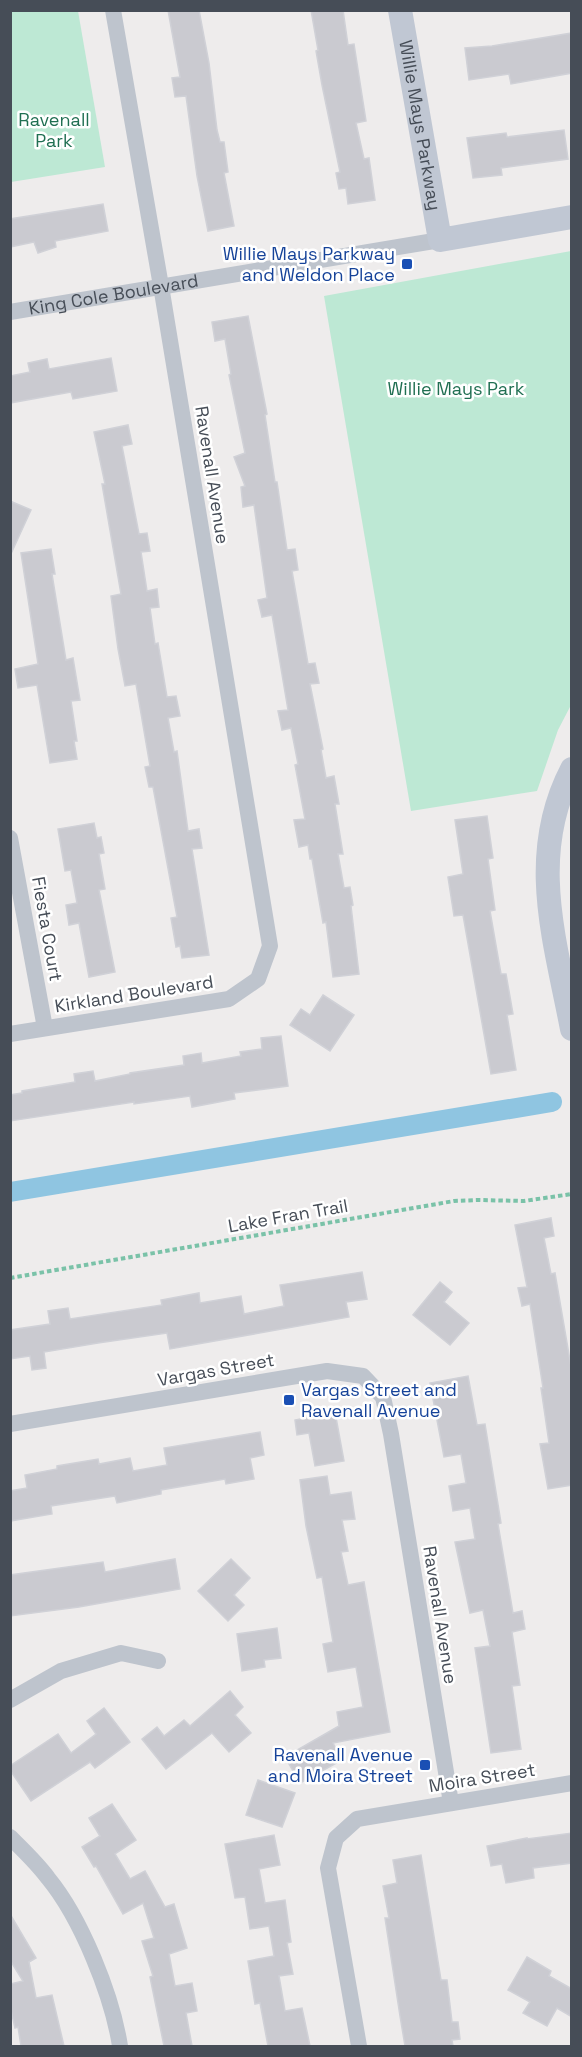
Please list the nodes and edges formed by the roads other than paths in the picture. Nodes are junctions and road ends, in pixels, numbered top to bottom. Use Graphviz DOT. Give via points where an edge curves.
graph roads {
  1 [pos="113,10"];
  2 [pos="400,10"];
  3 [pos="572,217"];
  4 [pos="440,240"];
  5 [pos="161,286"];
  6 [pos="10,312"];
  7 [pos="572,769"];
  8 [pos="10,838"];
  9 [pos="270,946"];
  10 [pos="564,948"];
  11 [pos="45,1028"];
  12 [pos="572,1029"];
  13 [pos="10,1034"];
  14 [pos="10,1424"];
  15 [pos="391,1434"];
  16 [pos="158,1661"];
  17 [pos="10,1700"];
  18 [pos="572,1783"];
  19 [pos="451,1803"];
  20 [pos="10,1837"];
  21 [pos="120,2046"];
  22 [pos="359,2046"];
  1 -- 5 [label="street, Ravenall Avenue"];
  2 -- 4 [label="street, Willie Mays Parkway"];
  3 -- 4 [label="street, King Cole Boulevard"];
  4 -- 5 [label="street, King Cole Boulevard"];
  5 -- 6 [label="street, King Cole Boulevard"];
  5 -- 9 [label="street, Ravenall Avenue"];
  7 -- 10 [label="street" via="553,816 547,855 547,889"];
  8 -- 11 [label="street, Fiesta Court"];
  9 -- 11 [label="street, Kirkland Boulevard" via="258,980 230,999"];
  10 -- 12 [label="street"];
  11 -- 13 [label="street, Kirkland Boulevard"];
  14 -- 15 [label="street, Vargas Street" via="327,1371 363,1376 383,1397"];
  15 -- 19 [label="street, Ravenall Avenue"];
  16 -- 17 [label="street" via="121,1653 61,1671"];
  18 -- 19 [label="street, Moira Street"];
  19 -- 22 [label="street, Moira Street" via="357,1819 336,1838 328,1868"];
  20 -- 21 [label="street" via="49,1878 75,1920 106,1989"];
}
